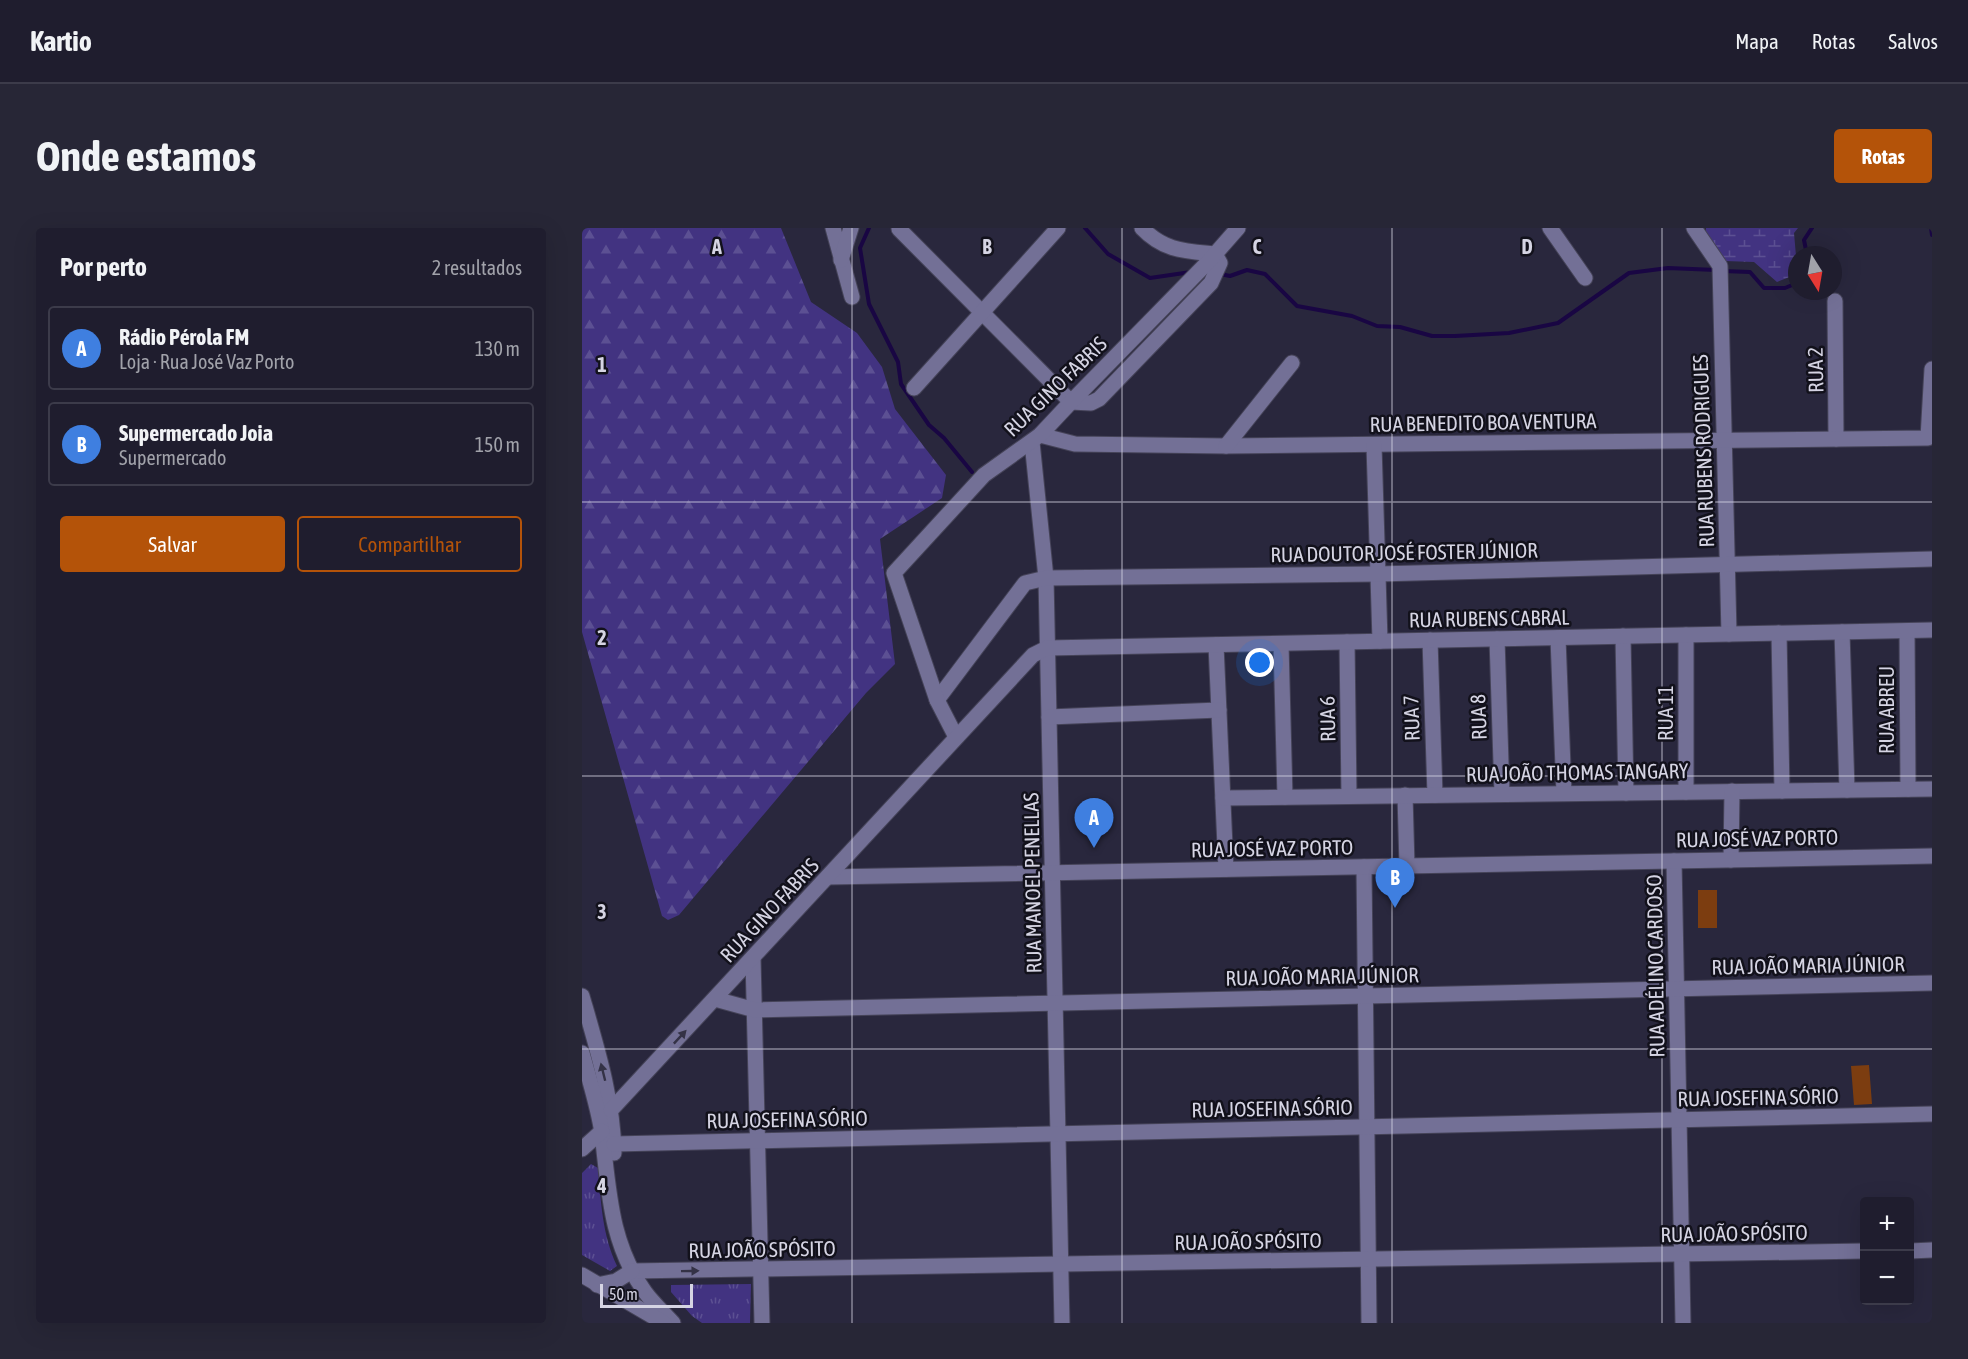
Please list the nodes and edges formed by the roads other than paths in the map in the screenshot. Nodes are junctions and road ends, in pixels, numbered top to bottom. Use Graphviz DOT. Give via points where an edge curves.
graph roads {
  1 [pos="833,228"];
  2 [pos="851,228"];
  3 [pos="1058,228"];
  4 [pos="1142,228"];
  5 [pos="1238,228"];
  6 [pos="1550,228"];
  7 [pos="1694,228"];
  8 [pos="899,229"];
  9 [pos="1214,259"];
  10 [pos="842,260"];
  11 [pos="1585,278"];
  12 [pos="852,297"];
  13 [pos="1835,301"];
  14 [pos="982,312"];
  15 [pos="1292,363"];
  16 [pos="1932,369"];
  17 [pos="914,388"];
  18 [pos="1071,402"];
  19 [pos="1036,439"];
  20 [pos="1836,439"];
  21 [pos="1724,441"];
  22 [pos="1374,445"];
  23 [pos="1226,446"];
  24 [pos="1932,559"];
  25 [pos="1728,564"];
  26 [pos="1378,574"];
  27 [pos="1046,578"];
  28 [pos="1932,630"];
  29 [pos="1907,631"];
  30 [pos="1842,632"];
  31 [pos="1779,633"];
  32 [pos="1729,634"];
  33 [pos="1686,635"];
  34 [pos="1623,636"];
  35 [pos="1558,638"];
  36 [pos="1497,639"];
  37 [pos="1430,640"];
  38 [pos="1380,641"];
  39 [pos="1347,642"];
  40 [pos="1281,644"];
  41 [pos="1216,645"];
  42 [pos="1047,648"];
  43 [pos="937,700"];
  44 [pos="1219,710"];
  45 [pos="1049,717"];
  46 [pos="956,736"];
  47 [pos="1908,789"];
  48 [pos="1932,789"];
  49 [pos="1782,790"];
  50 [pos="1847,790"];
  51 [pos="1732,791"];
  52 [pos="1686,792"];
  53 [pos="1564,793"];
  54 [pos="1626,793"];
  55 [pos="1502,794"];
  56 [pos="1405,795"];
  57 [pos="1435,795"];
  58 [pos="1349,796"];
  59 [pos="1285,797"];
  60 [pos="1223,798"];
  61 [pos="1932,856"];
  62 [pos="1731,860"];
  63 [pos="1674,861"];
  64 [pos="1407,866"];
  65 [pos="1364,867"];
  66 [pos="1226,869"];
  67 [pos="1052,873"];
  68 [pos="828,877"];
  69 [pos="753,958"];
  70 [pos="1932,983"];
  71 [pos="1676,989"];
  72 [pos="582,996"];
  73 [pos="1366,996"];
  74 [pos="715,999"];
  75 [pos="1055,1003"];
  76 [pos="755,1010"];
  77 [pos="582,1053"];
  78 [pos="611,1110"];
  79 [pos="1932,1114"];
  80 [pos="1679,1120"];
  81 [pos="1367,1127"];
  82 [pos="602,1131"];
  83 [pos="1058,1134"];
  84 [pos="758,1141"];
  85 [pos="614,1144"];
  86 [pos="582,1149"];
  87 [pos="618,1234"];
  88 [pos="1932,1250"];
  89 [pos="1860,1251"];
  90 [pos="1914,1251"];
  91 [pos="1682,1254"];
  92 [pos="1369,1260"];
  93 [pos="1061,1265"];
  94 [pos="761,1270"];
  95 [pos="632,1271"];
  96 [pos="582,1275"];
  97 [pos="597,1285"];
  98 [pos="664,1323"];
  99 [pos="673,1323"];
  100 [pos="762,1323"];
  101 [pos="1062,1323"];
  102 [pos="1369,1323"];
  103 [pos="1683,1323"];
  1 -- 10 [label="street"];
  2 -- 10 [label="street"];
  3 -- 14 [label="street"];
  4 -- 9 [label="street" via="1160,244"];
  5 -- 9 [label="street, RUA GINO FABRIS"];
  6 -- 11 [label="street"];
  7 -- 21 [label="street, RUA RUBENS RODRIGUES" via="1720,266"];
  8 -- 14 [label="street"];
  9 -- 18 [label="street, RUA GINO FABRIS"];
  9 -- 18 [label="street" via="1211,283 1099,399 1091,403"];
  10 -- 12 [label="street"];
  13 -- 20 [label="street, RUA 2"];
  14 -- 17 [label="street"];
  14 -- 18 [label="street"];
  15 -- 23 [label="street"];
  16 -- 20 [label="street, RUA BENEDITO BOA VENTURA" via="1928,438"];
  18 -- 19 [label="street, RUA GINO FABRIS"];
  19 -- 23 [label="street, RUA BENEDITO BOA VENTURA" via="1075,444"];
  19 -- 27 [label="street, RUA MANOEL PENELLAS"];
  19 -- 43 [label="street, RUA GINO FABRIS" via="984,476 894,573"];
  20 -- 21 [label="street, RUA BENEDITO BOA VENTURA"];
  21 -- 22 [label="street, RUA BENEDITO BOA VENTURA"];
  21 -- 25 [label="street, RUA RUBENS RODRIGUES"];
  22 -- 23 [label="street, RUA BENEDITO BOA VENTURA"];
  22 -- 26 [label="street"];
  24 -- 25 [label="street, RUA DOUTOR JOSÉ FOSTER JÚNIOR"];
  25 -- 26 [label="street, RUA DOUTOR JOSÉ FOSTER JÚNIOR"];
  25 -- 32 [label="street, RUA RUBENS RODRIGUES"];
  26 -- 27 [label="street, RUA DOUTOR JOSÉ FOSTER JÚNIOR"];
  26 -- 38 [label="street"];
  27 -- 42 [label="street, RUA MANOEL PENELLAS"];
  27 -- 43 [label="street, RUA DOUTOR JOSÉ FOSTER JÚNIOR" via="1025,583"];
  28 -- 29 [label="street, RUA RUBENS CABRAL"];
  29 -- 30 [label="street, RUA RUBENS CABRAL"];
  29 -- 47 [label="street, RUA ABREU"];
  30 -- 31 [label="street, RUA RUBENS CABRAL"];
  30 -- 50 [label="street"];
  31 -- 32 [label="street, RUA RUBENS CABRAL"];
  31 -- 49 [label="street"];
  32 -- 33 [label="street, RUA RUBENS CABRAL"];
  33 -- 34 [label="street, RUA RUBENS CABRAL"];
  33 -- 52 [label="street, RUA 11"];
  34 -- 35 [label="street, RUA RUBENS CABRAL"];
  34 -- 54 [label="street"];
  35 -- 36 [label="street, RUA RUBENS CABRAL"];
  35 -- 53 [label="street"];
  36 -- 37 [label="street, RUA RUBENS CABRAL"];
  36 -- 55 [label="street, RUA 8"];
  37 -- 38 [label="street, RUA RUBENS CABRAL"];
  37 -- 57 [label="street, RUA 7"];
  38 -- 39 [label="street, RUA RUBENS CABRAL"];
  39 -- 40 [label="street, RUA RUBENS CABRAL"];
  39 -- 58 [label="street, RUA 6"];
  40 -- 41 [label="street, RUA RUBENS CABRAL"];
  40 -- 59 [label="street"];
  41 -- 42 [label="street, RUA RUBENS CABRAL"];
  41 -- 44 [label="street"];
  42 -- 45 [label="street, RUA MANOEL PENELLAS"];
  42 -- 46 [label="street, RUA GINO FABRIS" via="1033,655"];
  43 -- 46 [label="street, RUA GINO FABRIS"];
  44 -- 45 [label="street"];
  44 -- 60 [label="street"];
  45 -- 67 [label="street, RUA MANOEL PENELLAS"];
  46 -- 68 [label="street, RUA GINO FABRIS"];
  47 -- 48 [label="street, RUA JOÃO THOMAS TANGARY"];
  47 -- 50 [label="street, RUA JOÃO THOMAS TANGARY"];
  49 -- 50 [label="street, RUA JOÃO THOMAS TANGARY"];
  49 -- 51 [label="street, RUA JOÃO THOMAS TANGARY"];
  51 -- 52 [label="street, RUA JOÃO THOMAS TANGARY"];
  51 -- 62 [label="street"];
  52 -- 54 [label="street, RUA JOÃO THOMAS TANGARY"];
  53 -- 54 [label="street, RUA JOÃO THOMAS TANGARY"];
  53 -- 55 [label="street, RUA JOÃO THOMAS TANGARY"];
  55 -- 57 [label="street, RUA JOÃO THOMAS TANGARY"];
  56 -- 57 [label="street, RUA JOÃO THOMAS TANGARY"];
  56 -- 58 [label="street, RUA JOÃO THOMAS TANGARY"];
  56 -- 64 [label="street"];
  58 -- 59 [label="street, RUA JOÃO THOMAS TANGARY"];
  59 -- 60 [label="street, RUA JOÃO THOMAS TANGARY"];
  60 -- 66 [label="street"];
  61 -- 62 [label="street, RUA JOSÉ VAZ PORTO"];
  62 -- 63 [label="street, RUA JOSÉ VAZ PORTO"];
  63 -- 64 [label="street, RUA JOSÉ VAZ PORTO"];
  63 -- 71 [label="street, RUA ADÉLINO CARDOSO"];
  64 -- 65 [label="street, RUA JOSÉ VAZ PORTO"];
  65 -- 66 [label="street, RUA JOSÉ VAZ PORTO"];
  65 -- 73 [label="street"];
  66 -- 67 [label="street, RUA JOSÉ VAZ PORTO"];
  67 -- 68 [label="street, RUA JOSÉ VAZ PORTO"];
  67 -- 75 [label="street, RUA MANOEL PENELLAS"];
  68 -- 69 [label="street, RUA GINO FABRIS"];
  69 -- 74 [label="street, RUA GINO FABRIS"];
  69 -- 76 [label="street"];
  70 -- 71 [label="street, RUA JOÃO MARIA JÚNIOR"];
  71 -- 73 [label="street, RUA JOÃO MARIA JÚNIOR"];
  71 -- 80 [label="street, RUA ADÉLINO CARDOSO"];
  78 -- 72 [label="street, one-way"];
  73 -- 75 [label="street, RUA JOÃO MARIA JÚNIOR"];
  73 -- 81 [label="street"];
  74 -- 76 [label="street, RUA JOÃO MARIA JÚNIOR"];
  78 -- 74 [label="street, RUA GINO FABRIS, one-way"];
  75 -- 76 [label="street, RUA JOÃO MARIA JÚNIOR"];
  75 -- 83 [label="street, RUA MANOEL PENELLAS"];
  76 -- 84 [label="street"];
  77 -- 82 [label="street"];
  78 -- 85 [label="street"];
  79 -- 80 [label="street, RUA JOSEFINA SÓRIO"];
  80 -- 81 [label="street, RUA JOSEFINA SÓRIO"];
  80 -- 91 [label="street, RUA ADÉLINO CARDOSO"];
  81 -- 83 [label="street, RUA JOSEFINA SÓRIO"];
  81 -- 92 [label="street"];
  82 -- 86 [label="street"];
  82 -- 87 [label="street" via="611,1214"];
  83 -- 84 [label="street, RUA JOSEFINA SÓRIO"];
  83 -- 93 [label="street, RUA MANOEL PENELLAS"];
  84 -- 85 [label="street, RUA JOSEFINA SÓRIO"];
  84 -- 94 [label="street"];
  85 -- 87 [label="street"];
  87 -- 95 [label="street"];
  88 -- 90 [label="street"];
  89 -- 91 [label="street, RUA JOÃO SPÓSITO"];
  91 -- 92 [label="street, RUA JOÃO SPÓSITO"];
  91 -- 103 [label="street, RUA ADÉLINO CARDOSO"];
  92 -- 93 [label="street, RUA JOÃO SPÓSITO"];
  92 -- 102 [label="street"];
  93 -- 94 [label="street, RUA JOÃO SPÓSITO"];
  93 -- 101 [label="street, RUA MANOEL PENELLAS"];
  95 -- 94 [label="street, RUA JOÃO SPÓSITO, one-way"];
  94 -- 100 [label="street"];
  95 -- 97 [label="street" via="616,1281"];
  95 -- 99 [label="street" via="646,1294"];
  96 -- 97 [label="street"];
  97 -- 98 [label="street"];
}
